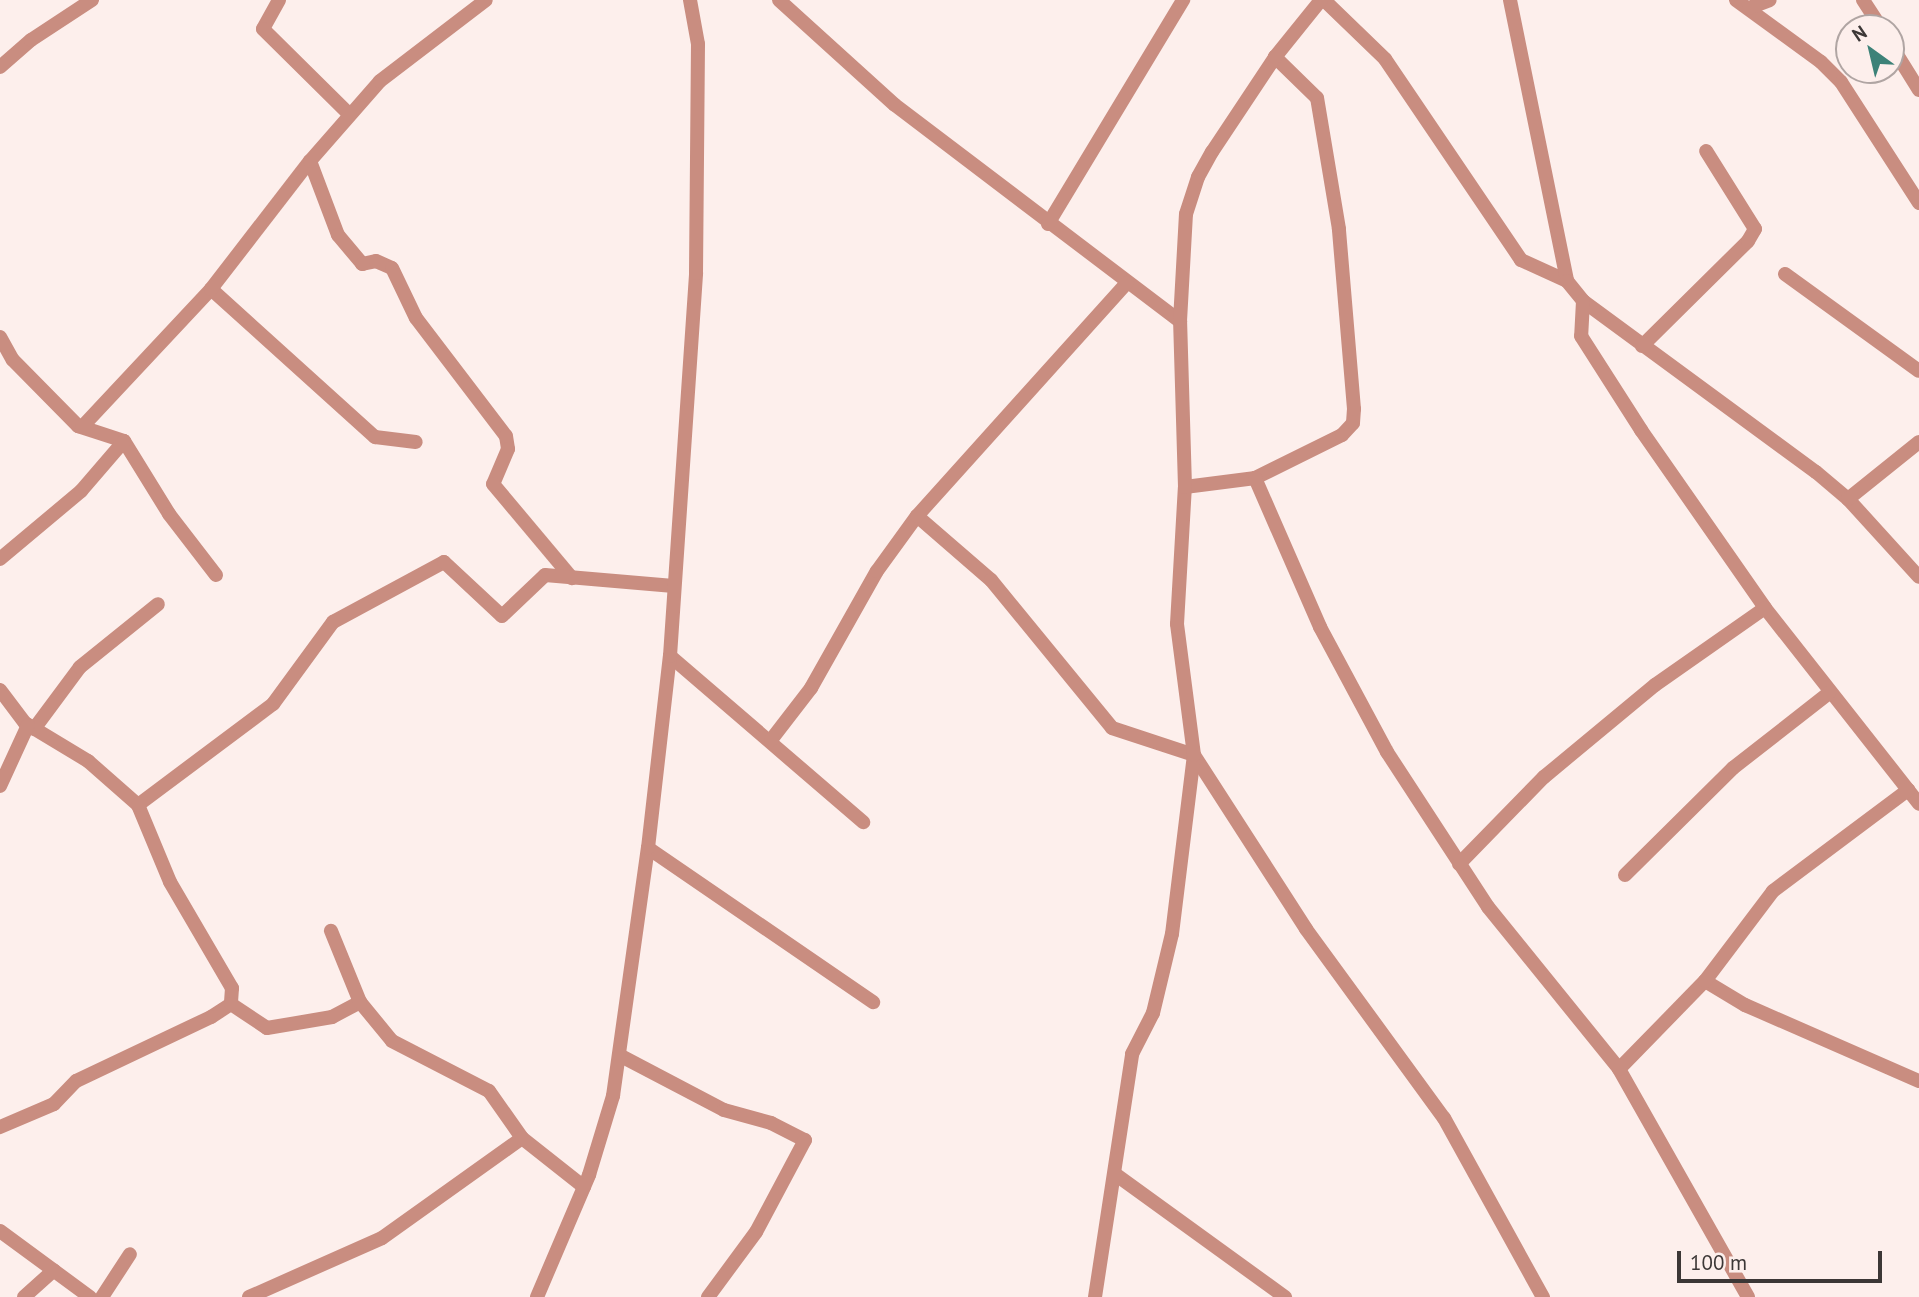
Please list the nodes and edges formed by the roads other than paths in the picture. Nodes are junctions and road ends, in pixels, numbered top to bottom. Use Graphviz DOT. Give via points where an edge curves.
graph roads {
  1 [pos="92,0"];
  2 [pos="279,0"];
  3 [pos="486,0"];
  4 [pos="690,0"];
  5 [pos="779,0"];
  6 [pos="1183,0"];
  7 [pos="1322,0"];
  8 [pos="1510,0"];
  9 [pos="1770,0"];
  10 [pos="1743,4"];
  11 [pos="1275,57"];
  12 [pos="0,67"];
  13 [pos="1905,68"];
  14 [pos="1919,90"];
  15 [pos="350,115"];
  16 [pos="1706,151"];
  17 [pos="310,161"];
  18 [pos="1919,203"];
  19 [pos="1048,224"];
  20 [pos="1785,274"];
  21 [pos="1567,281"];
  22 [pos="1127,283"];
  23 [pos="211,289"];
  24 [pos="1583,301"];
  25 [pos="1180,321"];
  26 [pos="0,337"];
  27 [pos="1642,346"];
  28 [pos="1919,371"];
  29 [pos="82,427"];
  30 [pos="124,441"];
  31 [pos="416,442"];
  32 [pos="1919,442"];
  33 [pos="1255,478"];
  34 [pos="1185,487"];
  35 [pos="1848,499"];
  36 [pos="916,516"];
  37 [pos="0,559"];
  38 [pos="216,575"];
  39 [pos="1919,577"];
  40 [pos="572,578"];
  41 [pos="674,586"];
  42 [pos="158,604"];
  43 [pos="1765,608"];
  44 [pos="670,656"];
  45 [pos="0,690"];
  46 [pos="1829,693"];
  47 [pos="31,727"];
  48 [pos="771,740"];
  49 [pos="1194,755"];
  50 [pos="0,786"];
  51 [pos="1908,790"];
  52 [pos="1919,804"];
  53 [pos="138,805"];
  54 [pos="863,822"];
  55 [pos="648,848"];
  56 [pos="1459,864"];
  57 [pos="1625,875"];
  58 [pos="331,931"];
  59 [pos="1705,981"];
  60 [pos="360,1002"];
  61 [pos="873,1002"];
  62 [pos="232,1004"];
  63 [pos="621,1056"];
  64 [pos="1919,1067"];
  65 [pos="1619,1069"];
  66 [pos="1904,1075"];
  67 [pos="1919,1081"];
  68 [pos="0,1127"];
  69 [pos="522,1138"];
  70 [pos="1115,1174"];
  71 [pos="583,1187"];
  72 [pos="0,1231"];
  73 [pos="130,1254"];
  74 [pos="54,1270"];
  75 [pos="24,1297"];
  76 [pos="90,1297"];
  77 [pos="102,1297"];
  78 [pos="249,1297"];
  79 [pos="537,1297"];
  80 [pos="708,1297"];
  81 [pos="1095,1297"];
  82 [pos="1285,1297"];
  83 [pos="1543,1297"];
  84 [pos="1748,1297"];
  1 -- 12 [label="street" via="31,40"];
  2 -- 15 [label="street" via="262,29"];
  3 -- 15 [label="street" via="393,70"];
  4 -- 41 [label="street" via="698,44 696,273"];
  5 -- 19 [label="street" via="895,105"];
  6 -- 19 [label="street"];
  7 -- 11 [label="street"];
  7 -- 21 [label="street" via="1385,59 1521,260"];
  8 -- 21 [label="street"];
  9 -- 10 [label="street"];
  10 -- 18 [label="street" via="1841,82"];
  11 -- 25 [label="street" via="1212,152 1189,197"];
  11 -- 33 [label="street" via="1317,97 1339,229 1354,409 1353,423 1342,435"];
  13 -- 14 [label="street"];
  15 -- 17 [label="street"];
  16 -- 27 [label="street" via="1755,229 1748,242"];
  17 -- 23 [label="street"];
  17 -- 40 [label="street" via="338,234 362,264 376,261 392,268 416,318 506,436 508,449 493,484"];
  19 -- 22 [label="street"];
  20 -- 28 [label="street"];
  21 -- 24 [label="street"];
  22 -- 25 [label="street"];
  22 -- 36 [label="street"];
  23 -- 29 [label="street" via="156,354"];
  23 -- 31 [label="street" via="375,437"];
  24 -- 27 [label="street"];
  24 -- 43 [label="street" via="1581,336"];
  25 -- 34 [label="street"];
  26 -- 29 [label="street" via="13,360"];
  27 -- 35 [label="street" via="1781,444"];
  29 -- 30 [label="street"];
  30 -- 37 [label="street" via="81,491"];
  30 -- 38 [label="street" via="169,514"];
  32 -- 35 [label="street"];
  33 -- 34 [label="street"];
  33 -- 56 [label="street" via="1335,659 1387,752"];
  34 -- 49 [label="street" via="1177,624"];
  35 -- 39 [label="street"];
  36 -- 48 [label="street" via="877,571 811,688"];
  36 -- 49 [label="street" via="990,580 1112,728"];
  40 -- 41 [label="street"];
  40 -- 53 [label="street" via="545,575 502,616 444,562 333,622 274,704"];
  41 -- 44 [label="street"];
  42 -- 47 [label="street" via="80,667"];
  43 -- 46 [label="street"];
  43 -- 56 [label="street" via="1655,685 1544,777"];
  44 -- 48 [label="street"];
  44 -- 55 [label="street"];
  45 -- 47 [label="street"];
  46 -- 51 [label="street"];
  46 -- 57 [label="street" via="1733,768"];
  47 -- 50 [label="street"];
  47 -- 53 [label="street" via="88,761"];
  48 -- 54 [label="street"];
  49 -- 70 [label="street" via="1172,934 1153,1013 1132,1054"];
  49 -- 83 [label="street" via="1306,929 1444,1118"];
  51 -- 52 [label="street"];
  51 -- 59 [label="street" via="1773,891"];
  53 -- 62 [label="street" via="170,882 232,988"];
  55 -- 61 [label="street"];
  55 -- 63 [label="street"];
  56 -- 65 [label="street" via="1561,1001"];
  58 -- 60 [label="street"];
  59 -- 65 [label="street"];
  59 -- 66 [label="street" via="1745,1005"];
  60 -- 62 [label="street" via="332,1017 267,1028"];
  60 -- 69 [label="street" via="392,1041 489,1090"];
  62 -- 68 [label="street" via="76,1081 54,1104"];
  63 -- 71 [label="street" via="603,1131"];
  63 -- 80 [label="street" via="724,1110 771,1123 805,1140 756,1232"];
  64 -- 66 [label="street"];
  65 -- 84 [label="street"];
  66 -- 67 [label="street"];
  69 -- 71 [label="street"];
  69 -- 78 [label="street" via="382,1238"];
  70 -- 81 [label="street"];
  70 -- 82 [label="street"];
  71 -- 79 [label="street"];
  72 -- 74 [label="street"];
  73 -- 77 [label="street"];
  74 -- 75 [label="street"];
  74 -- 76 [label="street"];
}
